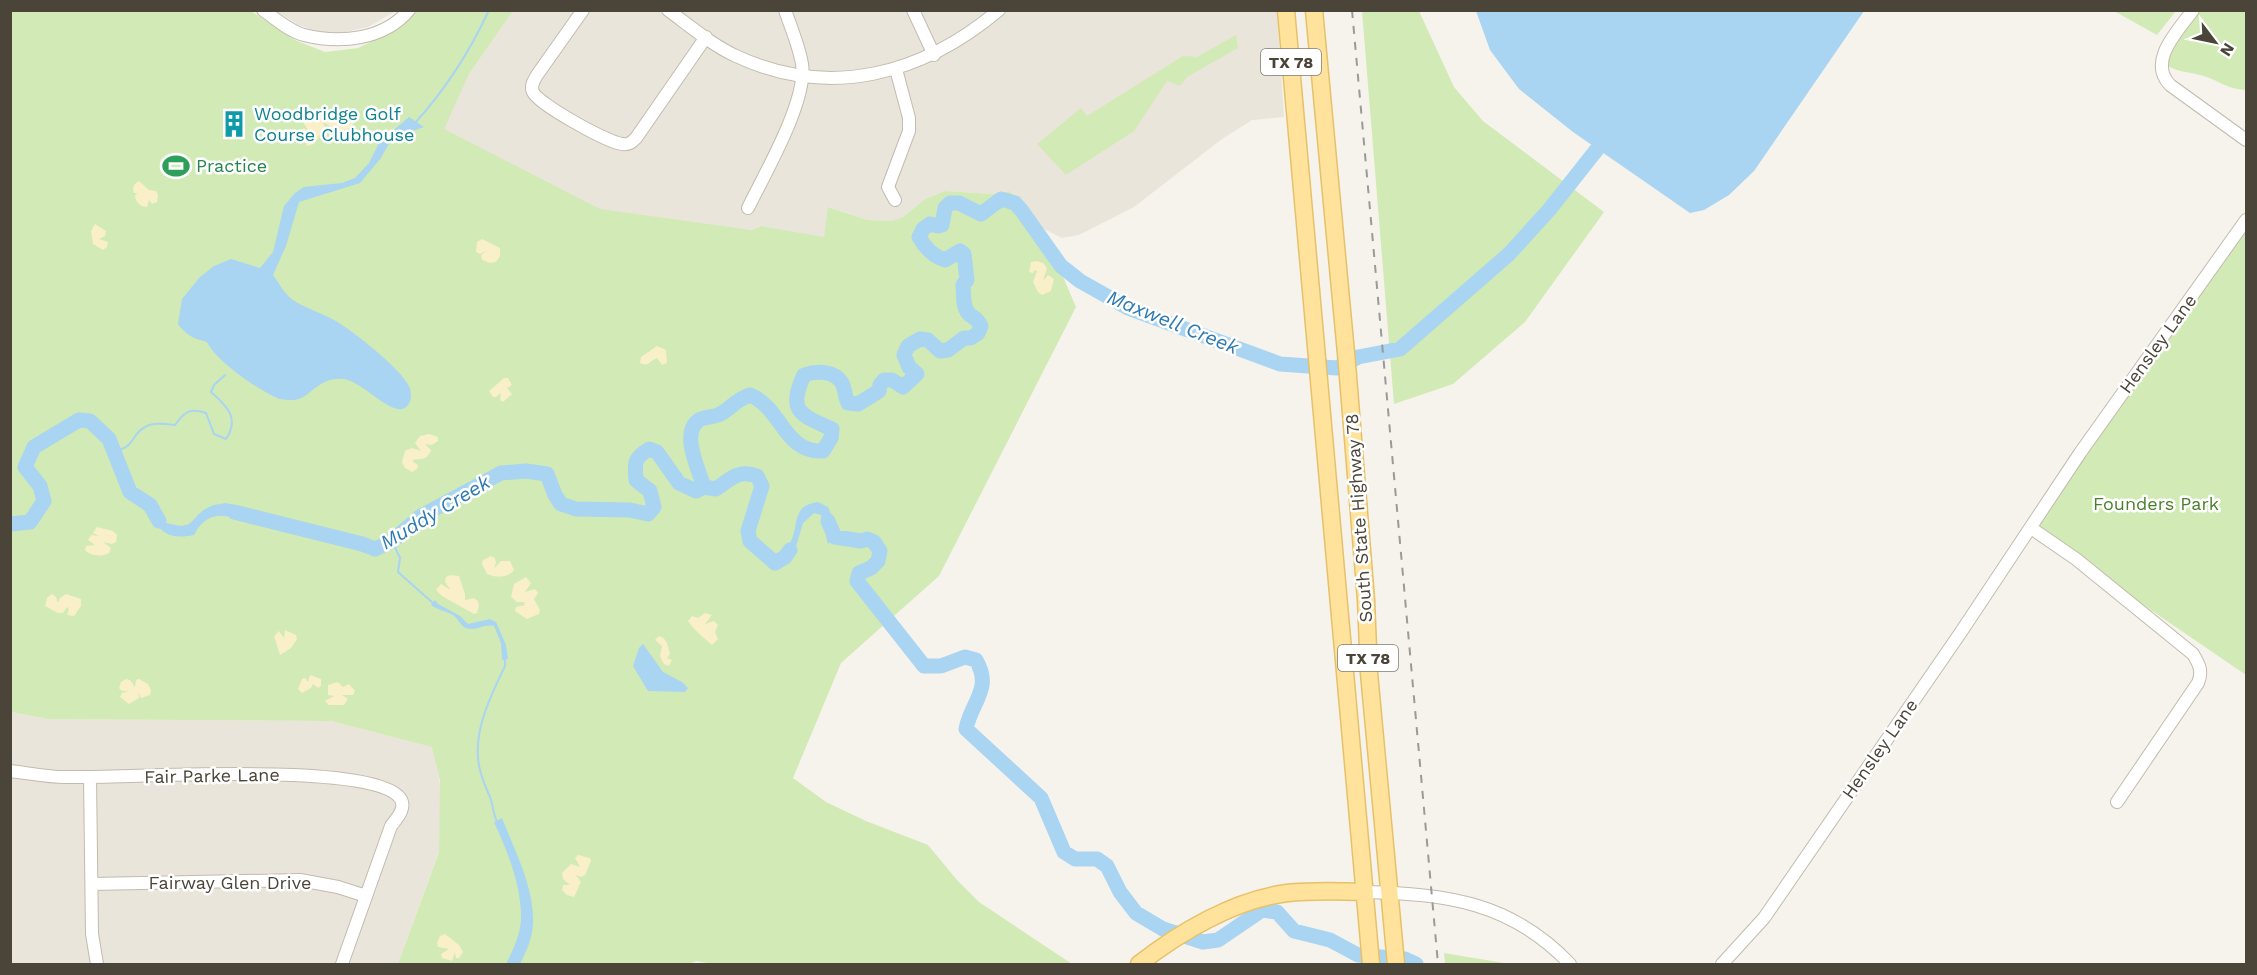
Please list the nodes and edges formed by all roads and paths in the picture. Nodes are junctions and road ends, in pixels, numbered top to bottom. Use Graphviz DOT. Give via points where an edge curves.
graph roads {
  1 [pos="263,10"];
  2 [pos="409,10"];
  3 [pos="582,10"];
  4 [pos="668,10"];
  5 [pos="785,10"];
  6 [pos="913,10"];
  7 [pos="999,10"];
  8 [pos="1286,10"];
  9 [pos="1314,10"];
  10 [pos="2193,10"];
  11 [pos="706,37"];
  12 [pos="934,55"];
  13 [pos="896,69"];
  14 [pos="802,76"];
  15 [pos="2247,140"];
  16 [pos="895,200"];
  17 [pos="748,208"];
  18 [pos="2247,220"];
  19 [pos="2031,528"];
  20 [pos="10,771"];
  21 [pos="90,777"];
  22 [pos="2117,802"];
  23 [pos="92,884"];
  24 [pos="1365,892"];
  25 [pos="1390,892"];
  26 [pos="366,896"];
  27 [pos="97,964"];
  28 [pos="342,964"];
  29 [pos="1139,964"];
  30 [pos="1371,964"];
  31 [pos="1396,964"];
  32 [pos="1570,964"];
  33 [pos="1722,964"];
  1 -- 2 [label="street" via="304,35 347,39 381,31"];
  3 -- 11 [label="street" via="537,75 532,90 536,97 572,121 620,144 636,138"];
  4 -- 11 [label="street"];
  5 -- 14 [label="street" via="802,63"];
  6 -- 12 [label="street"];
  7 -- 12 [label="street" via="974,31"];
  8 -- 24 [label="main road, South State Highway 78 / TX 78"];
  9 -- 25 [label="main road, South State Highway 78 / TX 78"];
  10 -- 15 [label="street" via="2166,47 2162,61 2164,79"];
  11 -- 14 [label="street" via="736,56"];
  12 -- 13 [label="street"];
  13 -- 14 [label="street" via="846,78"];
  13 -- 16 [label="street" via="909,118 906,144 888,187"];
  14 -- 17 [label="street" via="782,137"];
  18 -- 19 [label="street, Hensley Lane"];
  19 -- 22 [label="street" via="2193,654 2200,666 2198,683"];
  19 -- 33 [label="street, Hensley Lane" via="1764,918"];
  20 -- 21 [label="street, Fair Parke Lane"];
  21 -- 23 [label="street"];
  21 -- 26 [label="street, Fair Parke Lane" via="330,776 390,791 399,797 403,808 391,826"];
  23 -- 26 [label="street, Fairway Glen Drive" via="300,880"];
  23 -- 27 [label="street" via="92,934"];
  24 -- 25 [label="street"];
  24 -- 29 [label="main road" via="1313,890 1252,902 1187,930"];
  24 -- 30 [label="main road, South State Highway 78 / TX 78"];
  25 -- 31 [label="main road, South State Highway 78 / TX 78"];
  25 -- 32 [label="street" via="1443,897 1501,915 1546,942"];
  26 -- 28 [label="street"];
}
